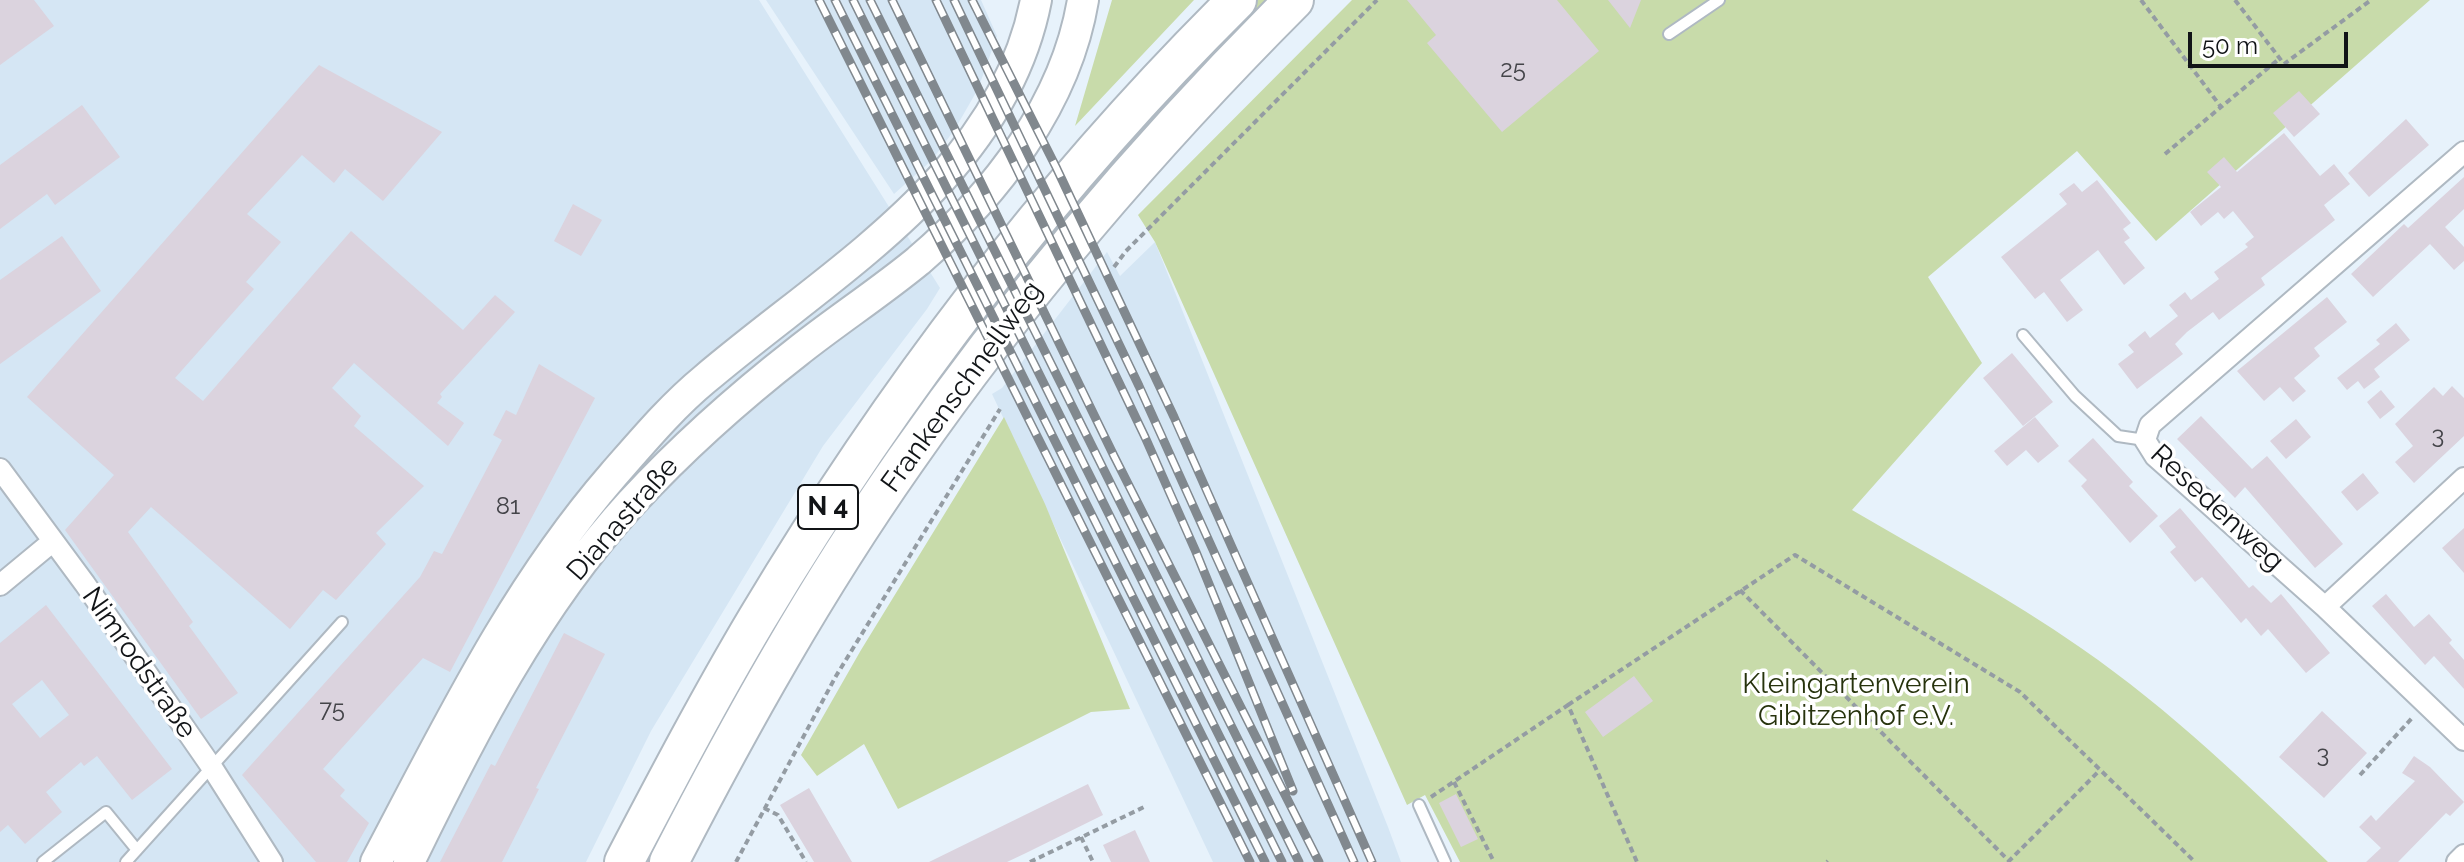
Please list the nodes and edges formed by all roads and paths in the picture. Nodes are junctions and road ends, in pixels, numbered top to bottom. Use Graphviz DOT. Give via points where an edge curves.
graph roads {
  1 [pos="1036,0"];
  2 [pos="1083,0"];
  3 [pos="1237,0"];
  4 [pos="1294,0"];
  5 [pos="1377,0"];
  6 [pos="1719,0"];
  7 [pos="2141,0"];
  8 [pos="2235,0"];
  9 [pos="2371,0"];
  10 [pos="1669,34"];
  11 [pos="2279,59"];
  12 [pos="2221,107"];
  13 [pos="2464,152"];
  14 [pos="2165,154"];
  15 [pos="1114,267"];
  16 [pos="2023,335"];
  17 [pos="1000,409"];
  18 [pos="2145,440"];
  19 [pos="0,469"];
  20 [pos="2464,478"];
  21 [pos="52,542"];
  22 [pos="0,585"];
  23 [pos="1740,590"];
  24 [pos="2325,607"];
  25 [pos="342,622"];
  26 [pos="2425,703"];
  27 [pos="1568,705"];
  28 [pos="2464,740"];
  29 [pos="213,769"];
  30 [pos="2100,770"];
  31 [pos="2360,775"];
  32 [pos="1454,781"];
  33 [pos="1419,805"];
  34 [pos="1144,807"];
  35 [pos="764,808"];
  36 [pos="1081,837"];
  37 [pos="137,850"];
  38 [pos="2464,855"];
  39 [pos="43,862"];
  40 [pos="126,862"];
  41 [pos="272,862"];
  42 [pos="376,862"];
  43 [pos="409,862"];
  44 [pos="624,862"];
  45 [pos="669,862"];
  46 [pos="736,862"];
  47 [pos="806,862"];
  48 [pos="1030,862"];
  49 [pos="1093,862"];
  50 [pos="1445,862"];
  51 [pos="1494,862"];
  52 [pos="1637,862"];
  53 [pos="2009,862"];
  54 [pos="2195,862"];
  55 [pos="2457,862"];
  1 -- 42 [label="main road, Dianastraße" via="1004,95 943,178 675,407 572,526 506,624"];
  2 -- 43 [label="main road, Dianastraße" via="1052,98 984,193 927,252 736,402 606,531 513,664"];
  3 -- 44 [label="highway, Frankenschnellweg / N 4" via="1072,178 923,366 758,617"];
  4 -- 45 [label="highway, Frankenschnellweg / N 4" via="1094,214 975,363 832,572"];
  5 -- 15 [label="path"];
  6 -- 10 [label="lane"];
  7 -- 12 [label="path"];
  8 -- 11 [label="path"];
  9 -- 11 [label="path" via="2284,64"];
  11 -- 12 [label="path"];
  12 -- 14 [label="path"];
  13 -- 18 [label="street, Resedenweg" via="2150,425"];
  16 -- 18 [label="lane" via="2118,436"];
  17 -- 35 [label="path" via="836,676"];
  18 -- 24 [label="street, Resedenweg" via="2155,456"];
  19 -- 21 [label="street, Nimrodstraße"];
  20 -- 24 [label="street"];
  21 -- 22 [label="street"];
  21 -- 29 [label="street, Nimrodstraße"];
  23 -- 27 [label="path"];
  23 -- 30 [label="path" via="1795,555 2020,692"];
  23 -- 53 [label="path"];
  24 -- 26 [label="street, Resedenweg"];
  25 -- 29 [label="lane"];
  26 -- 28 [label="street, Resedenweg"];
  26 -- 31 [label="path"];
  27 -- 32 [label="path"];
  27 -- 52 [label="path"];
  29 -- 37 [label="lane"];
  29 -- 41 [label="street, Nimrodstraße"];
  30 -- 53 [label="path"];
  30 -- 54 [label="path"];
  32 -- 33 [label="path"];
  32 -- 51 [label="path"];
  33 -- 50 [label="lane"];
  34 -- 36 [label="path"];
  35 -- 46 [label="path"];
  35 -- 47 [label="path" via="778,815"];
  36 -- 48 [label="path"];
  36 -- 49 [label="path"];
  37 -- 39 [label="lane" via="106,812"];
  37 -- 40 [label="lane"];
  38 -- 55 [label="street"];
}
